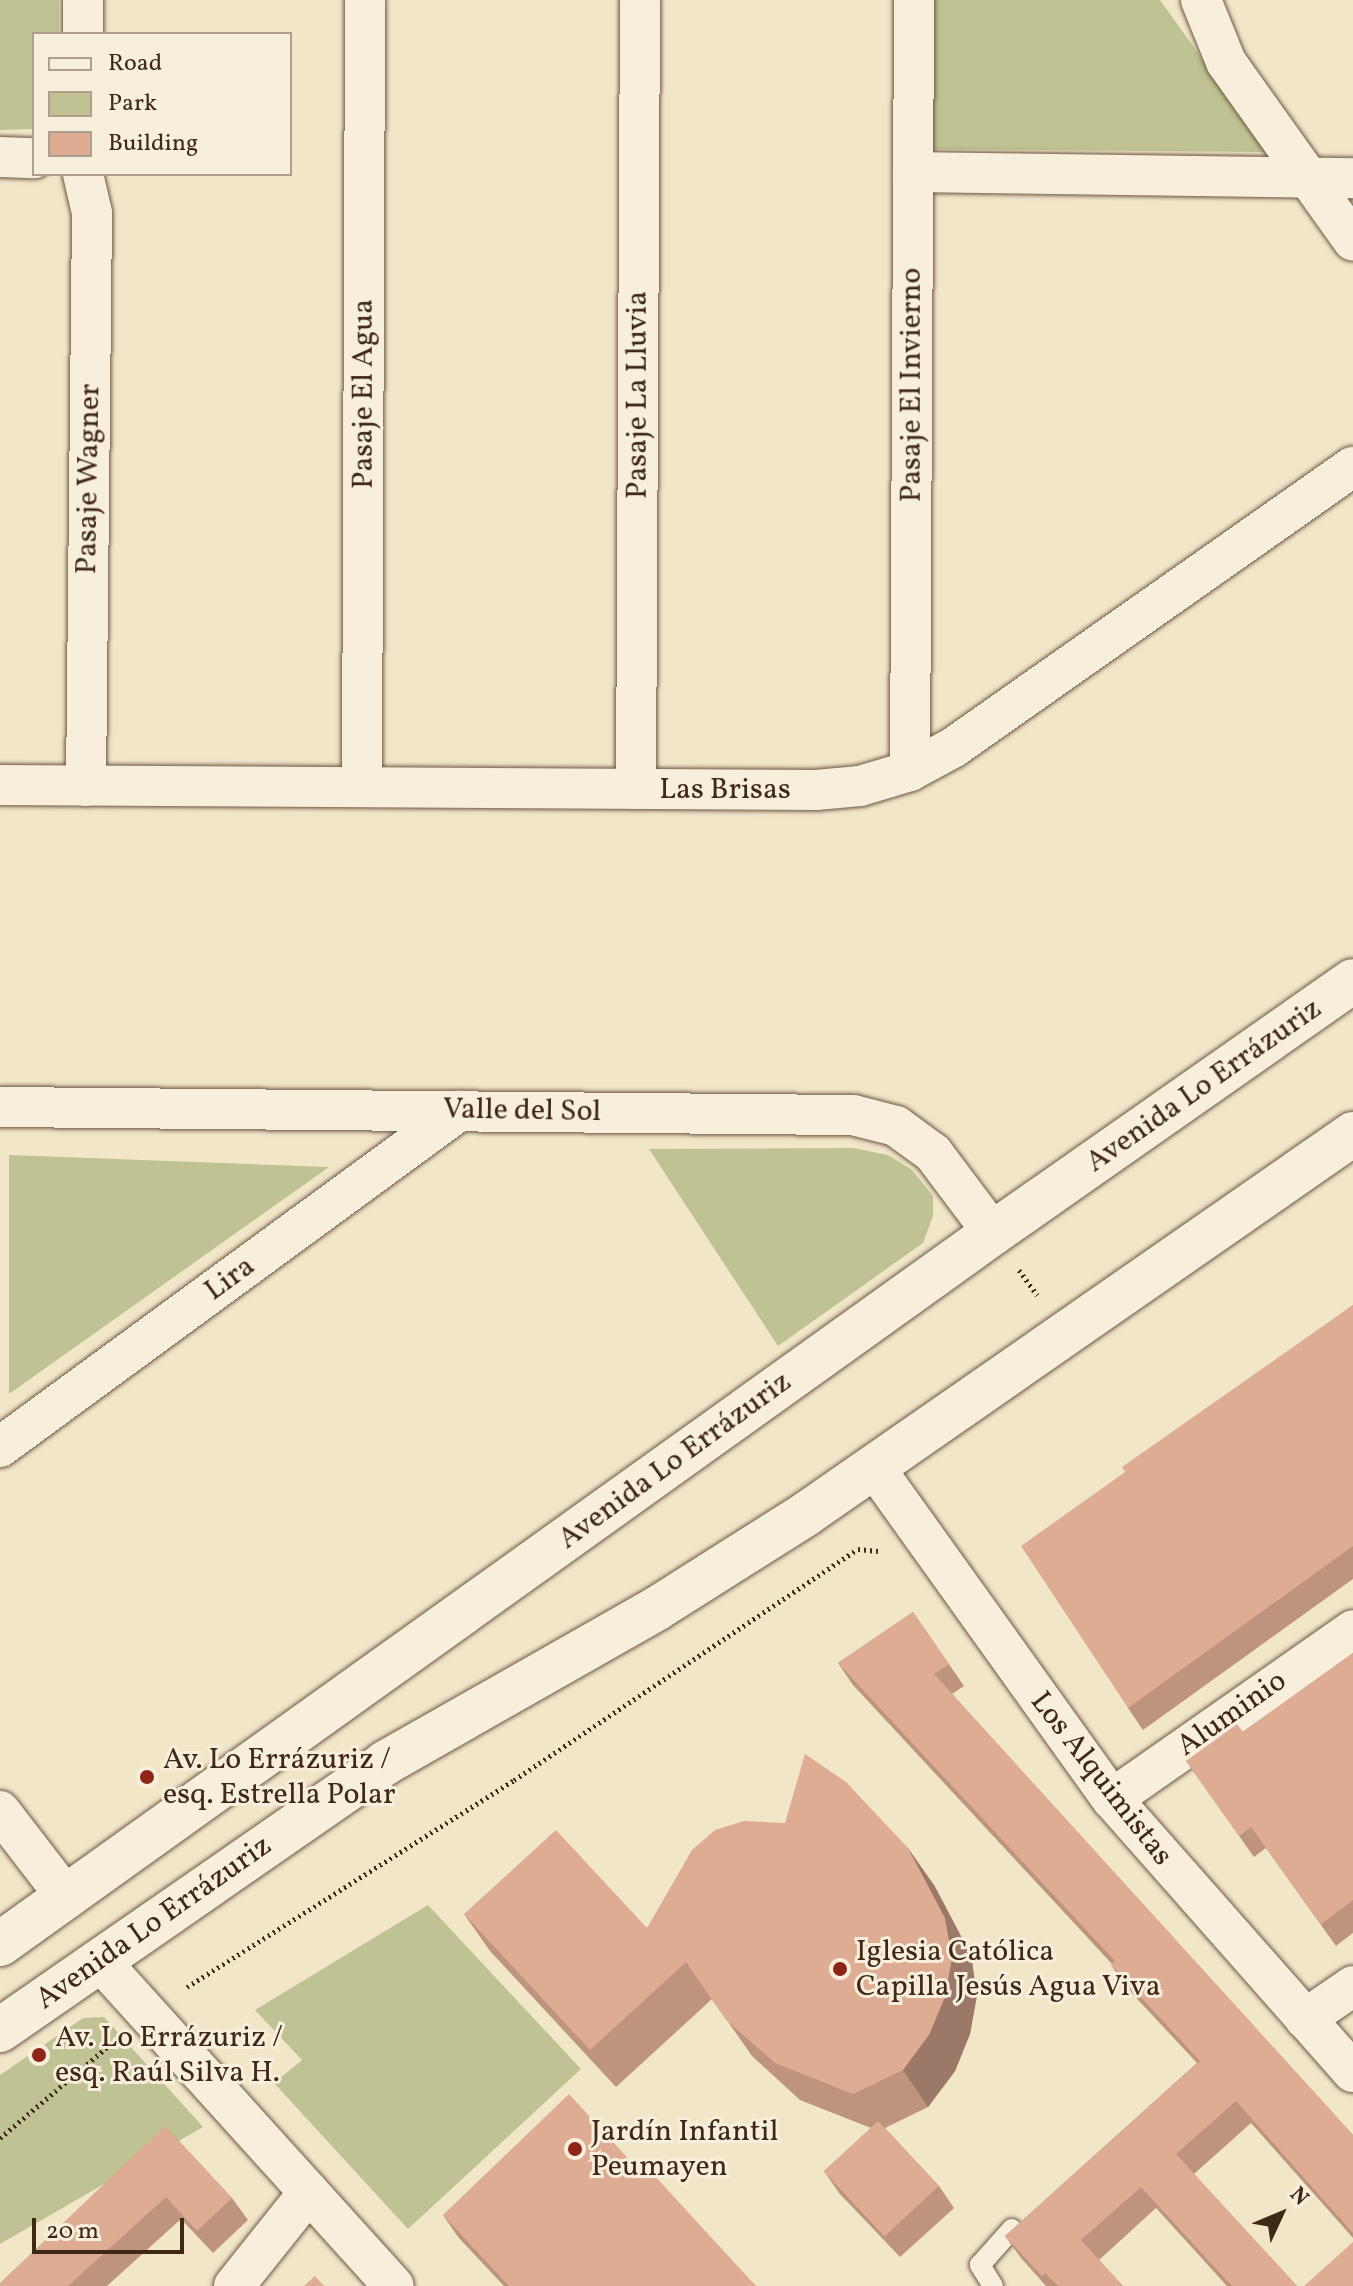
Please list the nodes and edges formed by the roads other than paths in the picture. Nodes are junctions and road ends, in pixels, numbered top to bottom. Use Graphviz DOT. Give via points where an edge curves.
graph roads {
  1 [pos="83,0"];
  2 [pos="365,0"];
  3 [pos="640,0"];
  4 [pos="914,0"];
  5 [pos="1201,0"];
  6 [pos="83,32"];
  7 [pos="0,157"];
  8 [pos="32,158"];
  9 [pos="913,172"];
  10 [pos="83,176"];
  11 [pos="1307,177"];
  12 [pos="1353,178"];
  13 [pos="1353,241"];
  14 [pos="1353,467"];
  15 [pos="910,771"];
  16 [pos="0,785"];
  17 [pos="86,786"];
  18 [pos="362,787"];
  19 [pos="636,789"];
  20 [pos="1353,981"];
  21 [pos="0,1107"];
  22 [pos="459,1111"];
  23 [pos="1353,1134"];
  24 [pos="993,1233"];
  25 [pos="0,1447"];
  26 [pos="874,1467"];
  27 [pos="1353,1630"];
  28 [pos="1112,1799"];
  29 [pos="0,1811"];
  30 [pos="67,1898"];
  31 [pos="0,1944"];
  32 [pos="100,1961"];
  33 [pos="1353,1986"];
  34 [pos="1305,2019"];
  35 [pos="0,2030"];
  36 [pos="1353,2072"];
  37 [pos="309,2192"];
  38 [pos="1012,2229"];
  39 [pos="234,2286"];
  40 [pos="394,2286"];
  41 [pos="993,2286"];
  1 -- 6 [label="street"];
  2 -- 18 [label="street, Pasaje El Agua"];
  3 -- 19 [label="street, Pasaje La Lluvia"];
  4 -- 9 [label="street, Pasaje El Invierno"];
  5 -- 11 [label="street" via="1226,62"];
  7 -- 8 [label="street"];
  9 -- 11 [label="street"];
  9 -- 15 [label="street, Pasaje El Invierno"];
  10 -- 17 [label="street, Pasaje Wagner" via="92,213"];
  11 -- 12 [label="street"];
  11 -- 13 [label="street"];
  14 -- 15 [label="street, Las Brisas" via="954,747"];
  15 -- 19 [label="street, Las Brisas" via="838,789"];
  16 -- 17 [label="street, Las Brisas"];
  17 -- 18 [label="street, Las Brisas"];
  18 -- 19 [label="street, Las Brisas"];
  20 -- 24 [label="main road, Avenida Lo Errázuriz"];
  21 -- 22 [label="street, Valle del Sol"];
  22 -- 24 [label="street, Valle del Sol" via="874,1119 896,1126 933,1153"];
  22 -- 25 [label="street, Lira"];
  23 -- 26 [label="main road, Avenida Lo Errázuriz"];
  24 -- 30 [label="main road, Avenida Lo Errázuriz"];
  26 -- 28 [label="street, Los Alquimistas"];
  26 -- 32 [label="main road, Avenida Lo Errázuriz" via="656,1609 385,1763"];
  27 -- 28 [label="street, Aluminio"];
  28 -- 34 [label="street, Los Alquimistas"];
  29 -- 30 [label="street"];
  30 -- 31 [label="main road, Avenida Lo Errázuriz"];
  32 -- 35 [label="main road, Avenida Lo Errázuriz"];
  32 -- 37 [label="street"];
  33 -- 34 [label="street"];
  34 -- 36 [label="street, Los Alquimistas"];
  37 -- 39 [label="street"];
  37 -- 40 [label="street"];
  38 -- 41 [label="lane" via="980,2265"];
}
